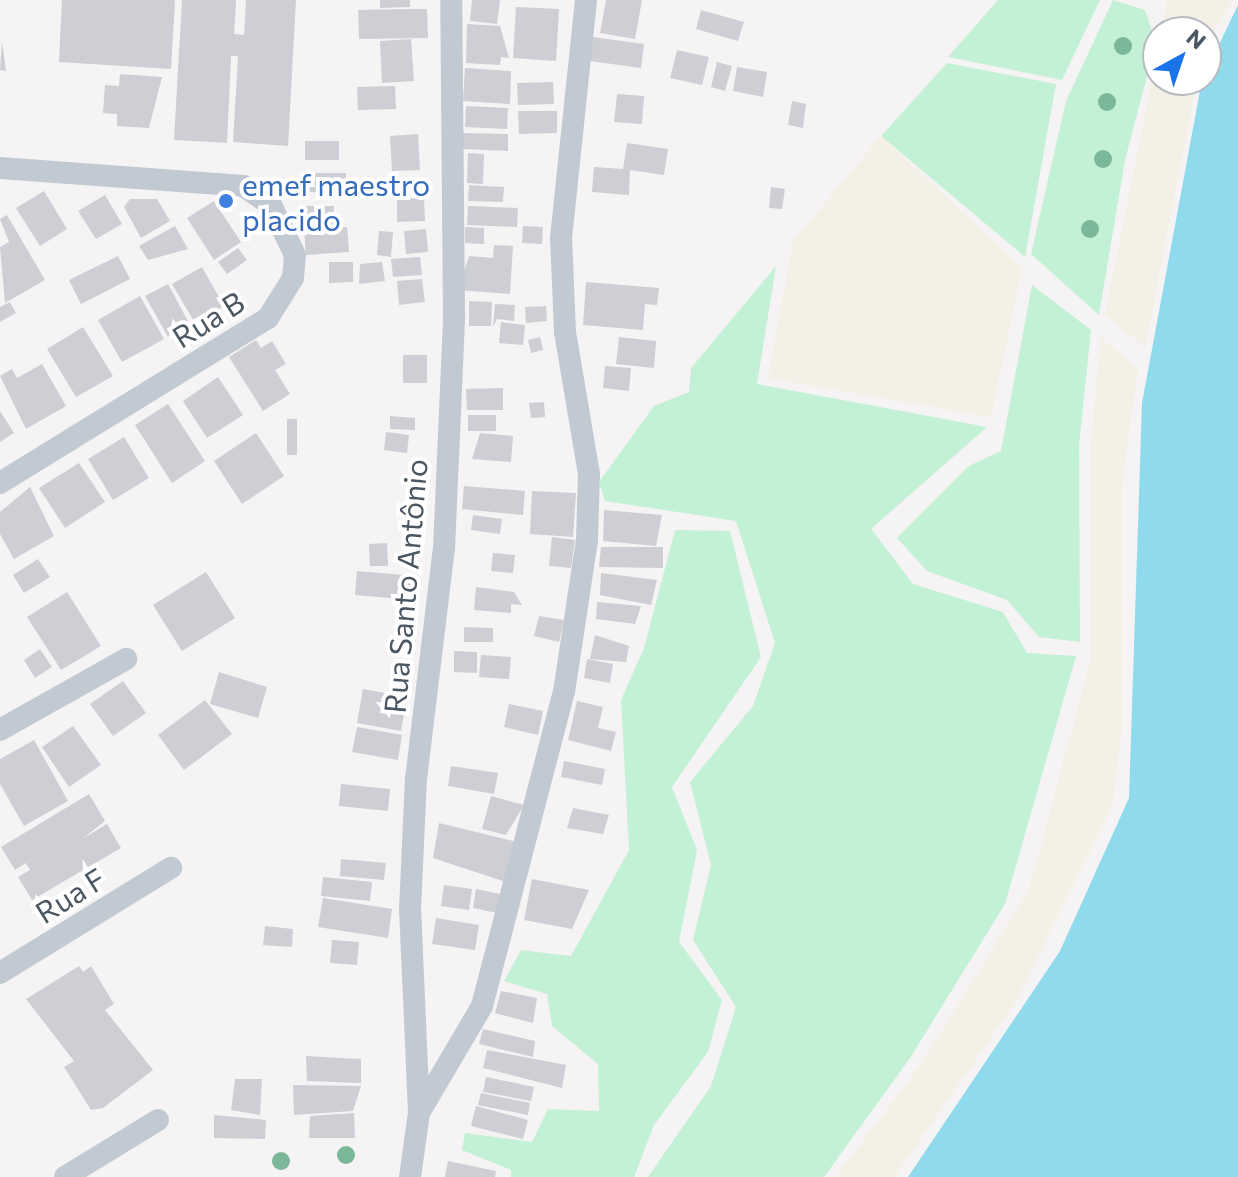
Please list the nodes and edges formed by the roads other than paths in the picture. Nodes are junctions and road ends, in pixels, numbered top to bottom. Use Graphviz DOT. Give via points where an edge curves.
graph roads {
  1 [pos="451,0"];
  2 [pos="586,0"];
  3 [pos="0,168"];
  4 [pos="0,483"];
  5 [pos="126,659"];
  6 [pos="0,730"];
  7 [pos="171,868"];
  8 [pos="0,973"];
  9 [pos="419,1113"];
  10 [pos="158,1120"];
  11 [pos="65,1177"];
  12 [pos="410,1177"];
  1 -- 9 [label="street, Rua Santo Antônio" via="454,316 444,533 410,910"];
  2 -- 9 [label="street" via="561,238 565,332 589,474 585,555 564,692 482,1006"];
  3 -- 4 [label="street, Rua B" via="243,186 271,205 295,255 293,278 268,318"];
  5 -- 6 [label="street"];
  7 -- 8 [label="street, Rua F"];
  9 -- 12 [label="street, Rua Santo Antônio"];
  10 -- 11 [label="street"];
}
